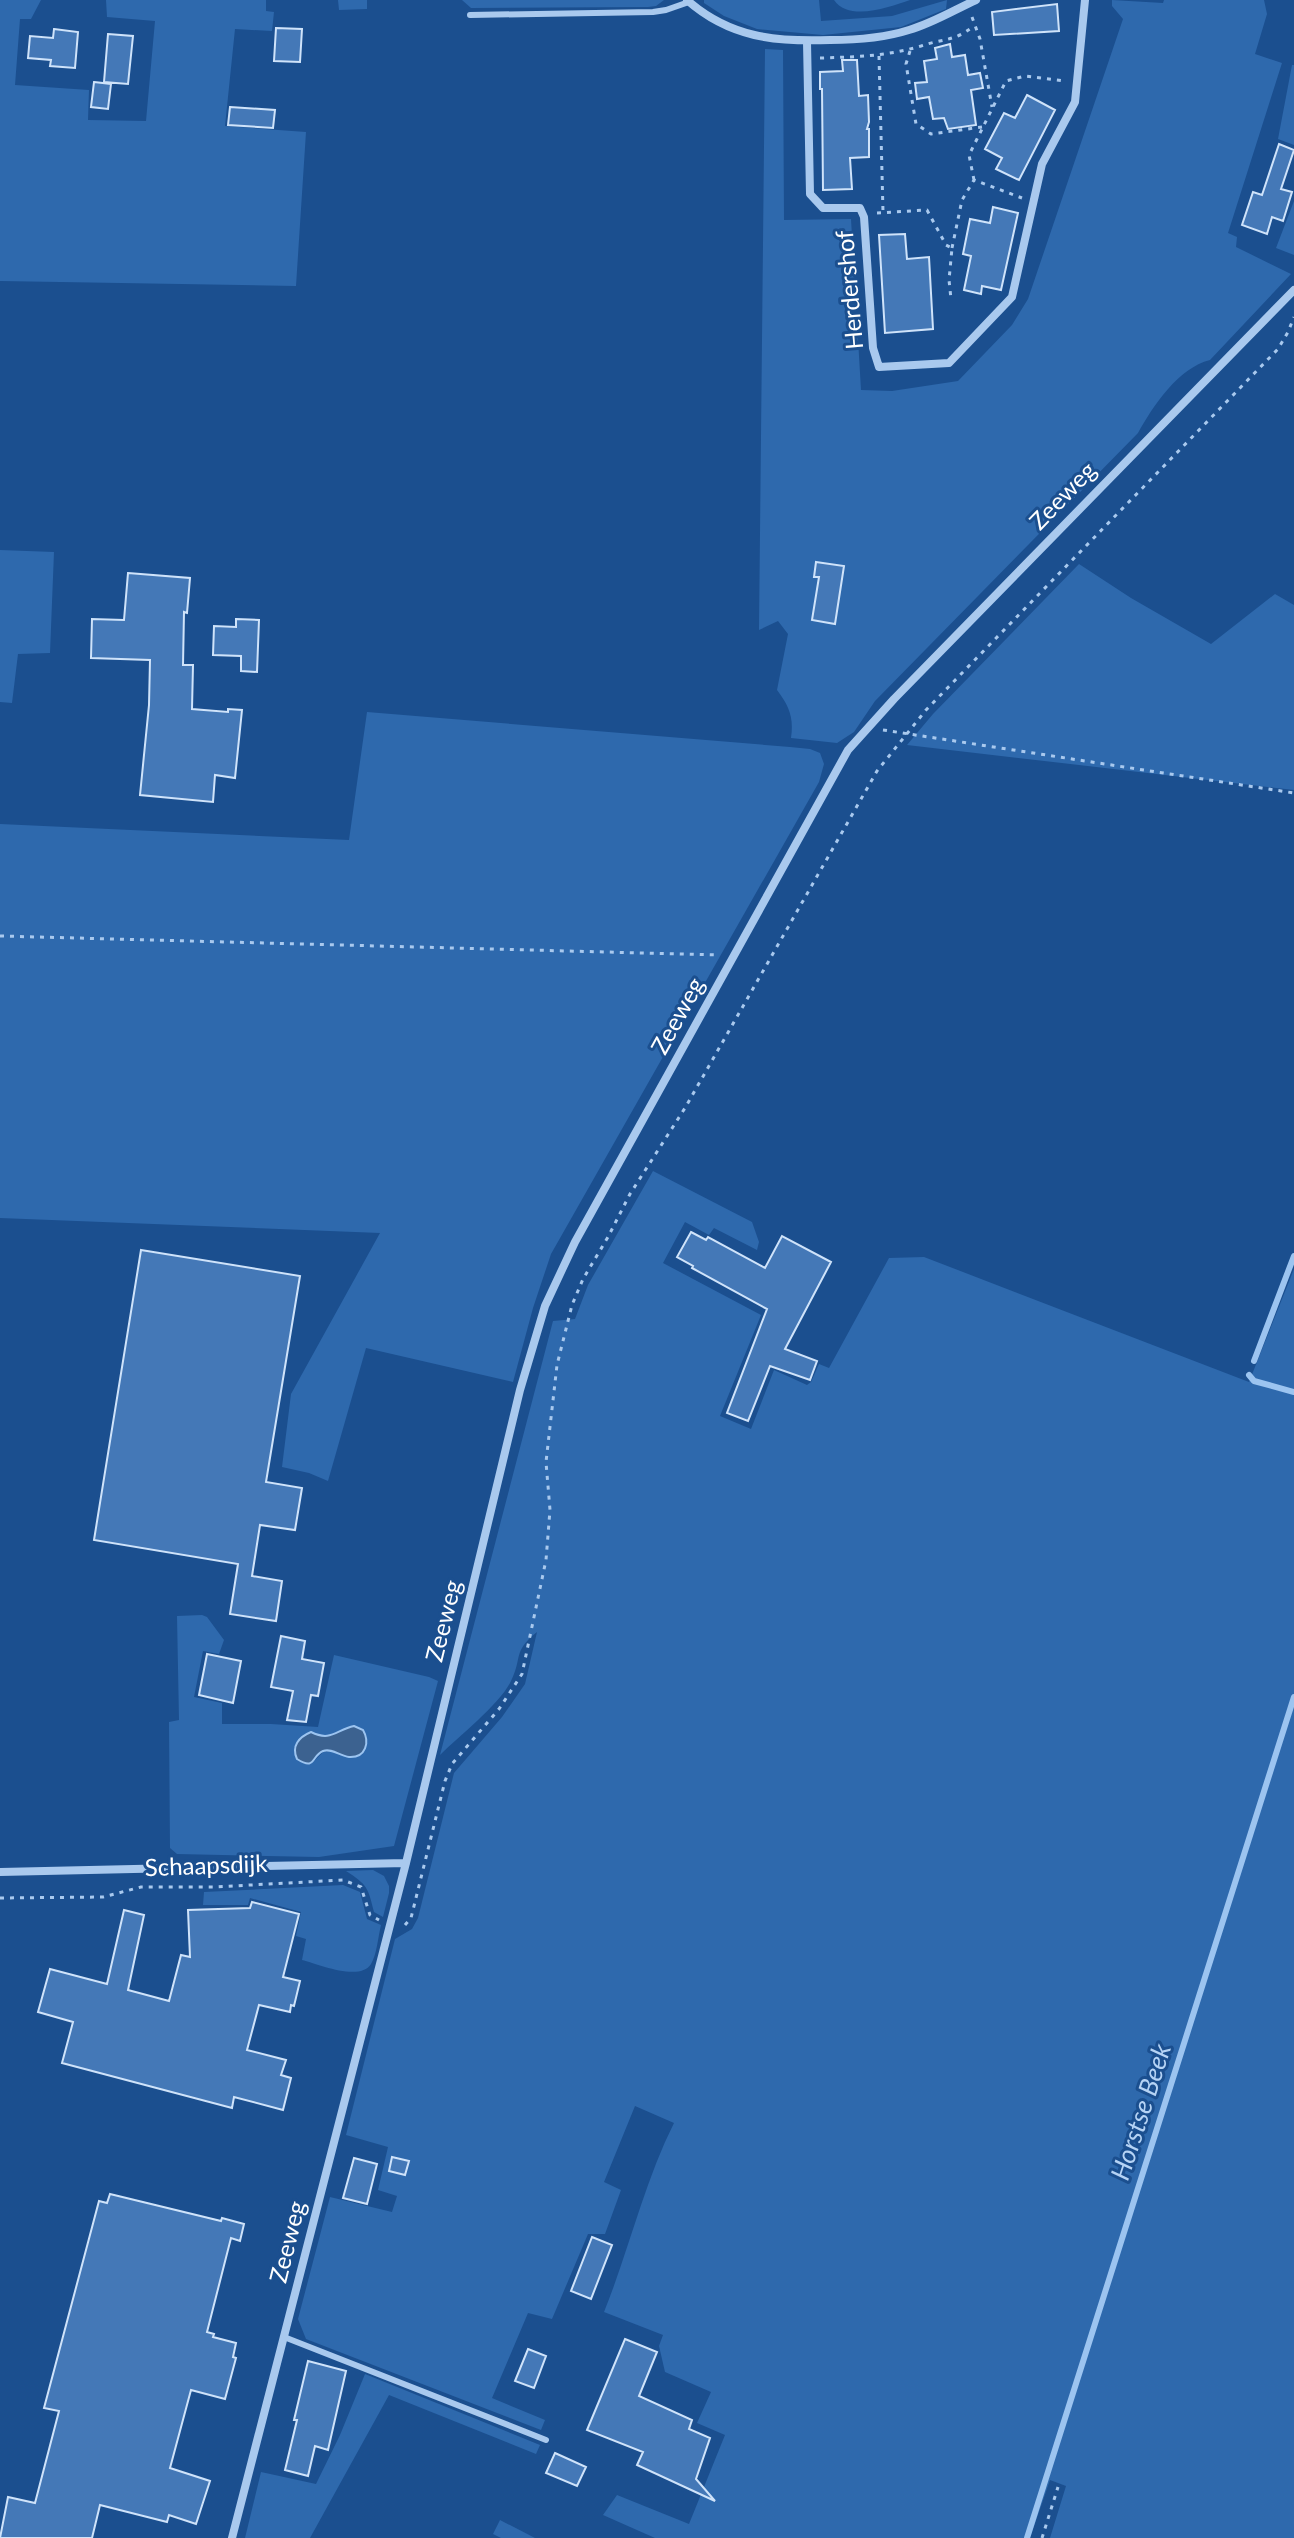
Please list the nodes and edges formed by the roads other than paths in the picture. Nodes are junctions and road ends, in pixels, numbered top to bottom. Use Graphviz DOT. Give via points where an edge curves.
graph roads {
  1 [pos="1085,0"];
  2 [pos="688,1"];
  3 [pos="972,2"];
  4 [pos="470,15"];
  5 [pos="807,42"];
  6 [pos="1294,290"];
  7 [pos="406,1863"];
  8 [pos="0,1872"];
  9 [pos="284,2337"];
  10 [pos="546,2440"];
  11 [pos="232,2538"];
  1 -- 5 [label="street, Herdershof" via="1075,102 1042,164 1012,297 949,363 879,367 863,214 860,208 823,208 810,194"];
  2 -- 4 [label="lane" via="653,12"];
  2 -- 5 [label="street" via="745,33"];
  3 -- 5 [label="street" via="934,22 885,36"];
  6 -- 7 [label="street, Zeeweg" via="848,750 575,1242 545,1306"];
  7 -- 8 [label="street, Schaapsdijk"];
  7 -- 9 [label="street, Zeeweg"];
  9 -- 10 [label="lane"];
  9 -- 11 [label="street, Zeeweg"];
}
